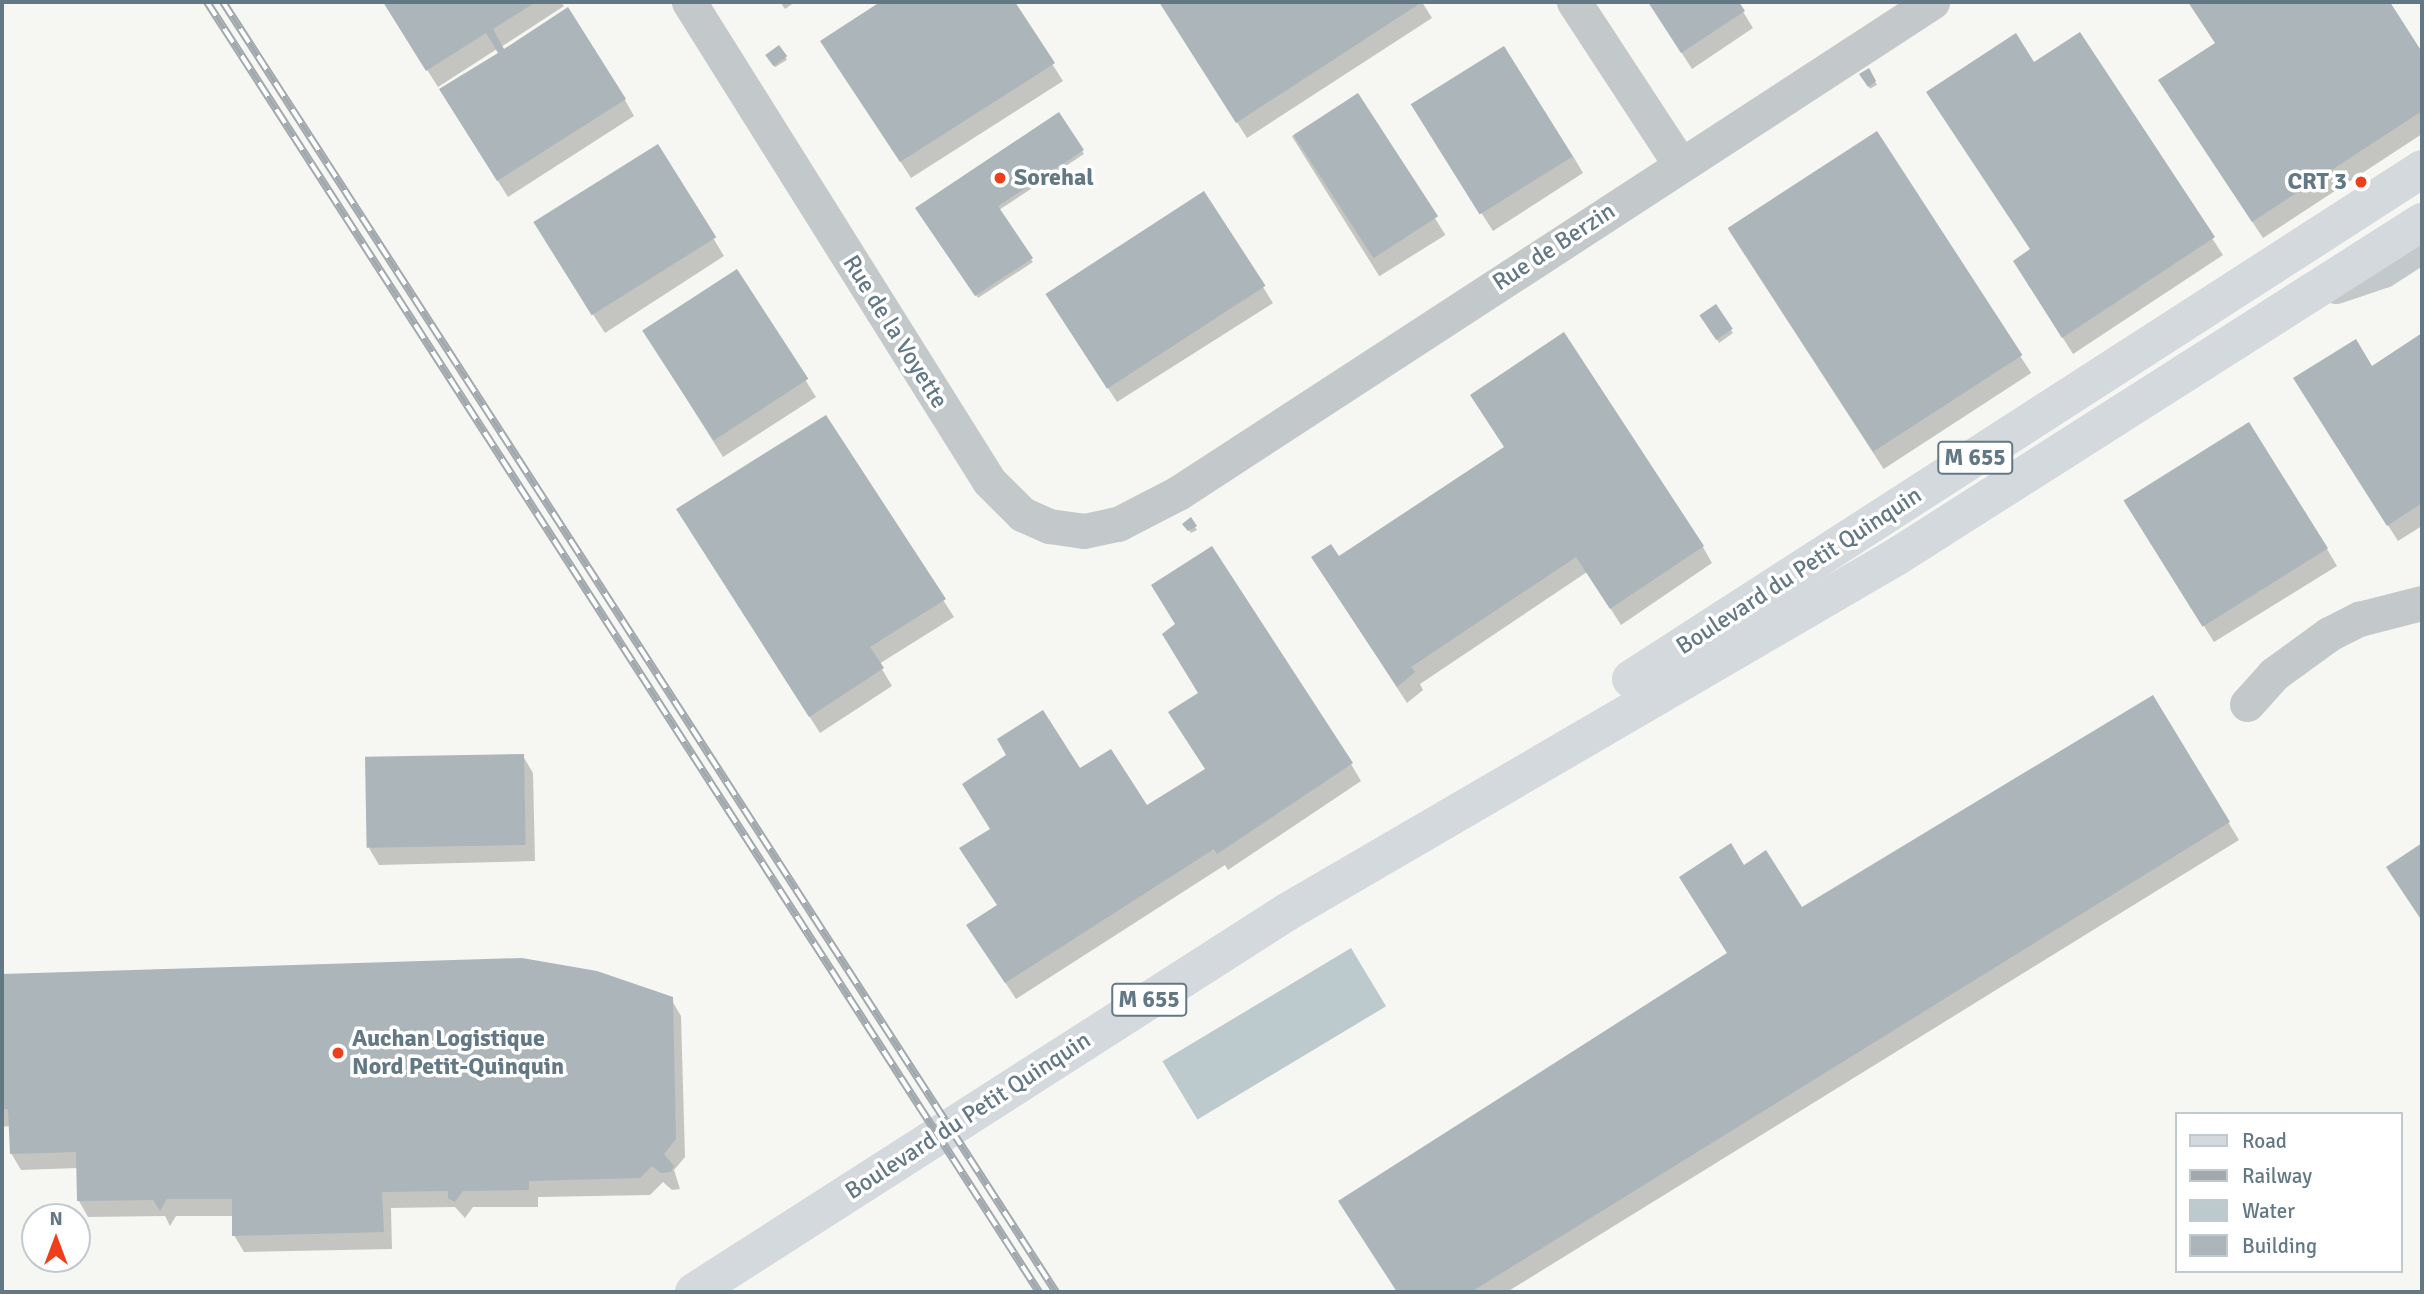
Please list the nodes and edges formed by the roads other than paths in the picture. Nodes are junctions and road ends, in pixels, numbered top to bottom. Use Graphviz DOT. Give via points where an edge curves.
graph roads {
  1 [pos="689,2"];
  2 [pos="1574,2"];
  3 [pos="1932,2"];
  4 [pos="1679,164"];
  5 [pos="2422,169"];
  6 [pos="2422,222"];
  7 [pos="2422,245"];
  8 [pos="2309,295"];
  9 [pos="1178,494"];
  10 [pos="2422,603"];
  11 [pos="2248,704"];
  12 [pos="1287,912"];
  13 [pos="708,1284"];
  14 [pos="683,1292"];
  1 -- 9 [label="street, Rue de la Voyette" via="989,481 1014,506 1049,526 1084,531 1118,524"];
  2 -- 4 [label="street"];
  3 -- 4 [label="street, Rue de Berzin"];
  4 -- 9 [label="street, Rue de Berzin"];
  5 -- 12 [label="main road, Boulevard du Petit Quinquin / M 655" via="1527,746"];
  6 -- 8 [label="main road, Boulevard du Petit Quinquin / M 655"];
  7 -- 8 [label="street" via="2384,271"];
  8 -- 12 [label="main road, Boulevard du Petit Quinquin / M 655" via="1895,557"];
  10 -- 11 [label="street" via="2359,619 2329,634 2274,674"];
  12 -- 13 [label="main road, Boulevard du Petit Quinquin / M 655"];
  13 -- 14 [label="main road, Boulevard du Petit Quinquin / M 655"];
}
